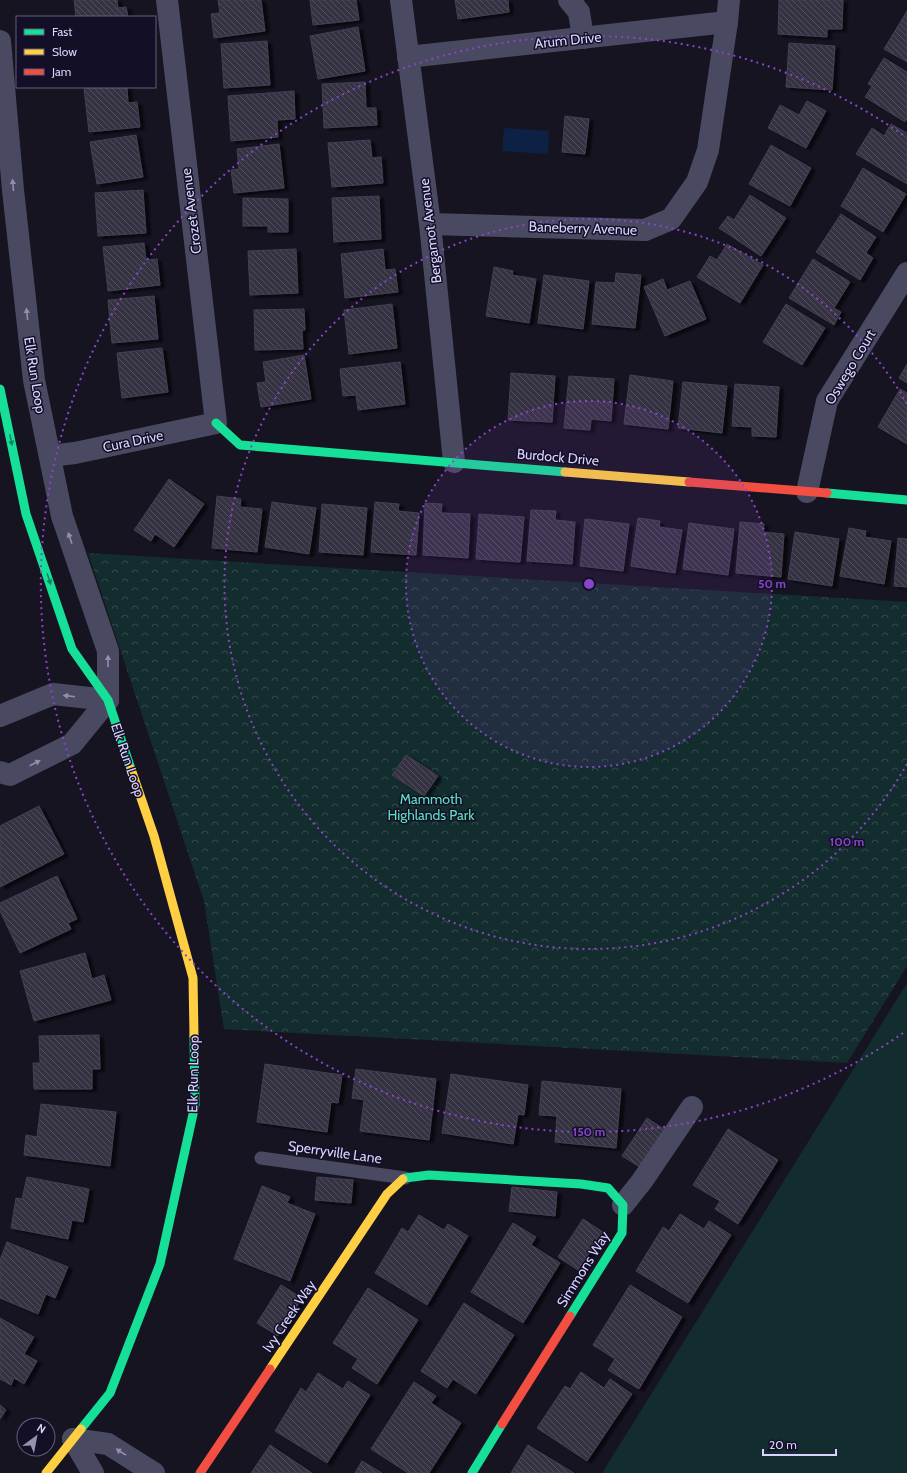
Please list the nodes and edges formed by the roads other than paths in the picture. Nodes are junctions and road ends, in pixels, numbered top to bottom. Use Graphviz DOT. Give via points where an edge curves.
graph roads {
  1 [pos="167,0"];
  2 [pos="401,0"];
  3 [pos="729,0"];
  4 [pos="579,4"];
  5 [pos="727,22"];
  6 [pos="583,38"];
  7 [pos="0,41"];
  8 [pos="408,58"];
  9 [pos="430,224"];
  10 [pos="907,273"];
  11 [pos="0,389"];
  12 [pos="216,423"];
  13 [pos="50,456"];
  14 [pos="454,462"];
  15 [pos="807,492"];
  16 [pos="907,500"];
  17 [pos="108,700"];
  18 [pos="0,716"];
  19 [pos="0,772"];
  20 [pos="692,1107"];
  21 [pos="261,1158"];
  22 [pos="405,1178"];
  23 [pos="623,1205"];
  24 [pos="73,1439"];
  25 [pos="46,1473"];
  26 [pos="93,1473"];
  27 [pos="154,1473"];
  28 [pos="200,1473"];
  29 [pos="472,1473"];
  1 -- 12 [label="street, Crozet Avenue"];
  2 -- 8 [label="street, Bergamot Avenue"];
  3 -- 5 [label="street, Baneberry Avenue"];
  4 -- 6 [label="street"];
  5 -- 6 [label="street, Arum Drive"];
  5 -- 9 [label="street, Baneberry Avenue" via="708,150 697,182 671,219 645,230"];
  6 -- 8 [label="street, Arum Drive"];
  13 -- 7 [label="street, Elk Run Loop, one-way" via="34,380"];
  8 -- 9 [label="street, Bergamot Avenue"];
  9 -- 14 [label="street, Bergamot Avenue"];
  10 -- 15 [label="street, Oswego Court" via="827,401"];
  11 -- 17 [label="street, Elk Run Loop, one-way" via="26,514 72,649"];
  12 -- 13 [label="street, Cura Drive"];
  12 -- 14 [label="street, Burdock Drive" via="240,445"];
  17 -- 13 [label="street, Elk Run Loop, one-way" via="108,651 62,516"];
  14 -- 15 [label="street, Burdock Drive"];
  15 -- 16 [label="street, Burdock Drive"];
  17 -- 18 [label="street, one-way" via="53,694"];
  19 -- 17 [label="street, one-way" via="10,775 72,744"];
  17 -- 24 [label="street, Elk Run Loop" via="154,836 193,978 195,1106 160,1264 110,1393"];
  20 -- 23 [label="street" via="642,1182"];
  21 -- 22 [label="lane, Sperryville Lane"];
  22 -- 23 [label="street" via="428,1175 581,1184 608,1188"];
  22 -- 28 [label="street, Ivy Creek Way" via="387,1194"];
  23 -- 29 [label="street, Simmons Way" via="622,1233"];
  24 -- 25 [label="street, Elk Run Loop"];
  24 -- 26 [label="street"];
  27 -- 24 [label="street, one-way" via="108,1444"];
}
